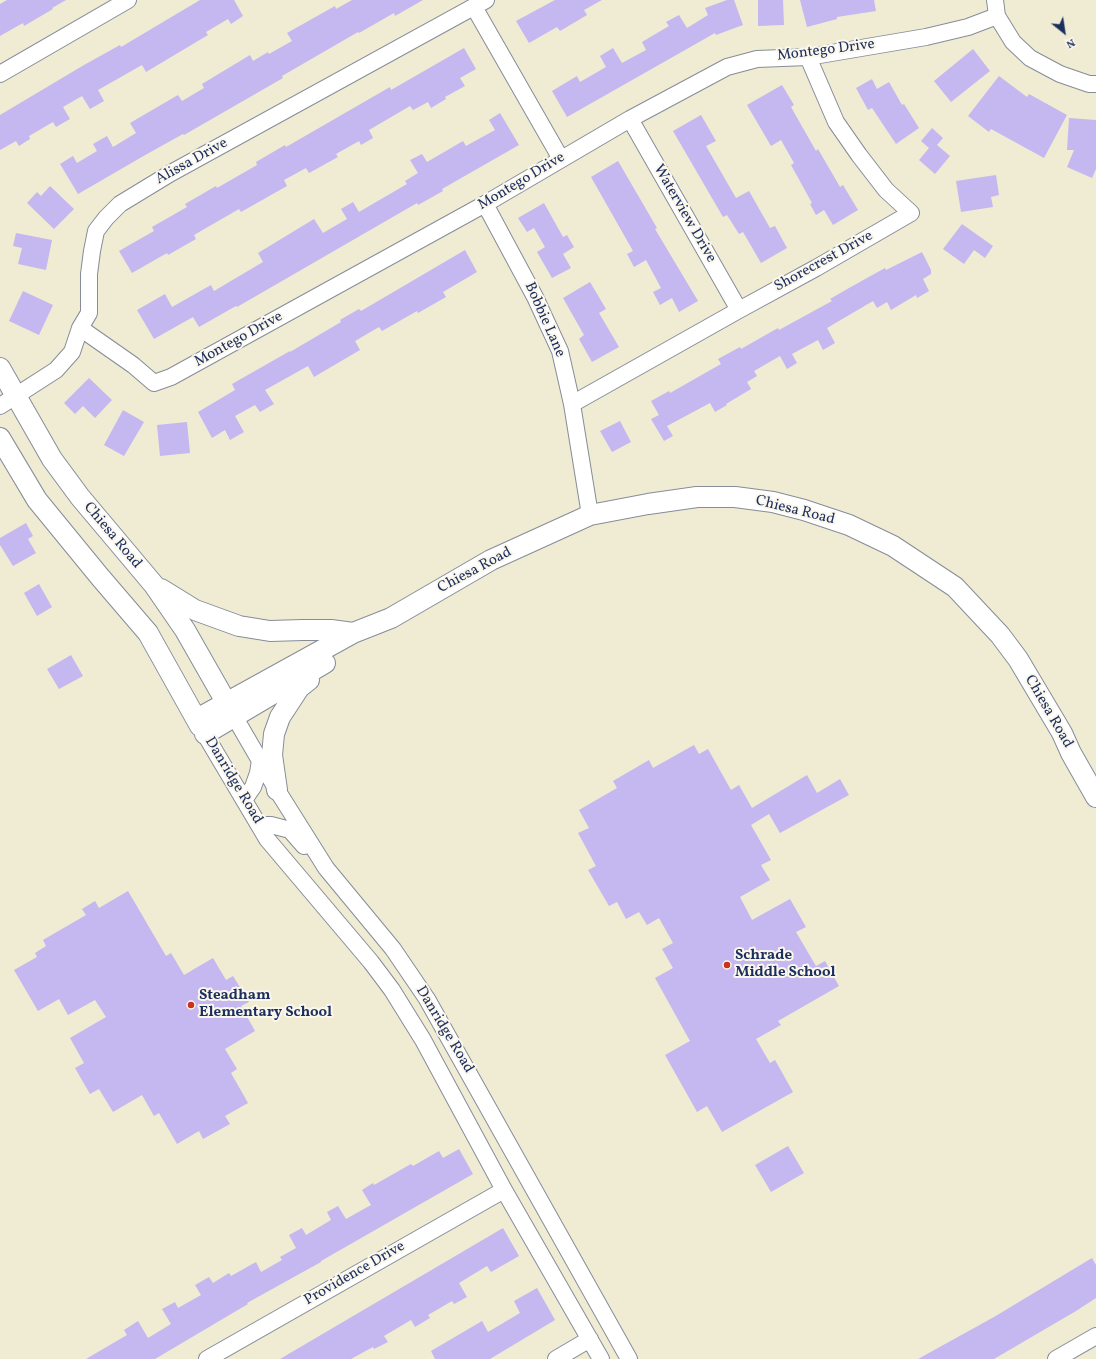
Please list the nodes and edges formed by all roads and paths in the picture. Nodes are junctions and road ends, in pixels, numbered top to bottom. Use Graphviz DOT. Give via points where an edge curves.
graph roads {
  1 [pos="128,0"];
  2 [pos="995,0"];
  3 [pos="480,3"];
  4 [pos="998,16"];
  5 [pos="808,57"];
  6 [pos="0,74"];
  7 [pos="1096,84"];
  8 [pos="630,119"];
  9 [pos="561,159"];
  10 [pos="485,204"];
  11 [pos="739,310"];
  12 [pos="80,328"];
  13 [pos="0,368"];
  14 [pos="8,401"];
  15 [pos="572,404"];
  16 [pos="0,438"];
  17 [pos="590,515"];
  18 [pos="154,585"];
  19 [pos="390,618"];
  20 [pos="353,633"];
  21 [pos="336,657"];
  22 [pos="231,709"];
  23 [pos="201,726"];
  24 [pos="260,760"];
  25 [pos="277,790"];
  26 [pos="1096,797"];
  27 [pos="244,800"];
  28 [pos="259,825"];
  29 [pos="326,868"];
  30 [pos="504,1190"];
  31 [pos="1096,1336"];
  32 [pos="590,1339"];
  33 [pos="207,1359"];
  34 [pos="556,1359"];
  35 [pos="601,1359"];
  36 [pos="629,1359"];
  37 [pos="1056,1359"];
  1 -- 6 [label="street"];
  2 -- 4 [label="street"];
  3 -- 9 [label="street"];
  3 -- 12 [label="street, Alissa Drive" via="171,173 120,204 96,231 89,274 89,312"];
  4 -- 5 [label="street, Montego Drive" via="968,27 926,37"];
  4 -- 7 [label="street" via="1014,42 1030,58 1060,74"];
  5 -- 8 [label="street, Montego Drive" via="757,59 727,67"];
  5 -- 11 [label="street, Shorecrest Drive" via="836,122 886,190 911,212"];
  8 -- 9 [label="street, Montego Drive"];
  8 -- 11 [label="street, Waterview Drive"];
  9 -- 10 [label="street, Montego Drive"];
  10 -- 12 [label="street, Montego Drive" via="171,377 154,383"];
  10 -- 15 [label="street, Bobbie Lane" via="560,350"];
  11 -- 15 [label="street, Shorecrest Drive"];
  12 -- 14 [label="street, Alissa Drive" via="72,352 56,370"];
  13 -- 14 [label="main road, Chiesa Road"];
  14 -- 18 [label="main road, Chiesa Road" via="75,491"];
  15 -- 17 [label="street, Bobbie Lane"];
  16 -- 23 [label="main road" via="37,500 148,633"];
  17 -- 19 [label="main road, Chiesa Road" via="491,560"];
  17 -- 26 [label="main road, Chiesa Road" via="697,497 735,497 773,502 804,510 849,525 893,546 955,587 1000,635 1018,659 1062,733"];
  18 -- 20 [label="main road" via="195,610 239,626 270,631 331,630"];
  18 -- 22 [label="main road, Chiesa Road" via="186,630"];
  19 -- 20 [label="main road, Chiesa Road"];
  19 -- 21 [label="main road, Chiesa Road" via="359,644"];
  20 -- 22 [label="main road, Chiesa Road"];
  21 -- 22 [label="main road, Chiesa Road"];
  21 -- 25 [label="main road" via="299,688 280,717 274,734 272,755"];
  22 -- 23 [label="main road, Chiesa Road"];
  22 -- 24 [label="street, Danridge Road"];
  23 -- 27 [label="street, Danridge Road"];
  24 -- 25 [label="street, Danridge Road"];
  24 -- 27 [label="street" via="253,787"];
  25 -- 29 [label="street, Danridge Road"];
  27 -- 28 [label="street, Danridge Road"];
  28 -- 29 [label="street" via="290,830"];
  28 -- 30 [label="street, Danridge Road" via="272,845 392,990 423,1040"];
  29 -- 36 [label="street, Danridge Road" via="393,949 427,999"];
  30 -- 32 [label="street, Danridge Road"];
  30 -- 33 [label="street, Providence Drive"];
  31 -- 37 [label="street"];
  32 -- 34 [label="street"];
  32 -- 35 [label="street, Danridge Road"];
}
